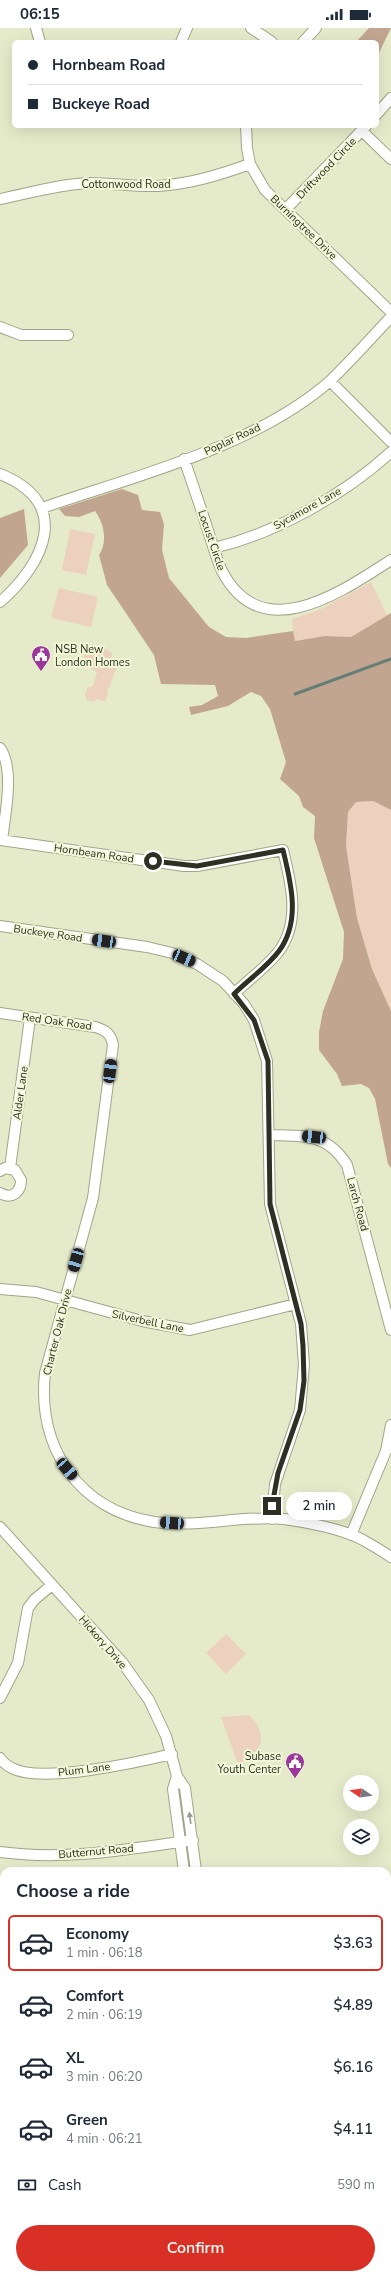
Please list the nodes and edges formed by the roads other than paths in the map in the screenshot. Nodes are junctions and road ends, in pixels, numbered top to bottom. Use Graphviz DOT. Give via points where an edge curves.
graph roads {
  1 [pos="36,28"];
  2 [pos="187,28"];
  3 [pos="250,28"];
  4 [pos="316,28"];
  5 [pos="39,40"];
  6 [pos="182,40"];
  7 [pos="269,40"];
  8 [pos="305,40"];
  9 [pos="391,98"];
  10 [pos="379,112"];
  11 [pos="246,128"];
  12 [pos="364,128"];
  13 [pos="391,159"];
  14 [pos="250,164"];
  15 [pos="0,200"];
  16 [pos="286,209"];
  17 [pos="391,312"];
  18 [pos="391,317"];
  19 [pos="0,327"];
  20 [pos="68,335"];
  21 [pos="330,381"];
  22 [pos="391,442"];
  23 [pos="391,452"];
  24 [pos="184,459"];
  25 [pos="0,474"];
  26 [pos="42,508"];
  27 [pos="214,548"];
  28 [pos="391,560"];
  29 [pos="0,602"];
  30 [pos="0,748"];
  31 [pos="1,840"];
  32 [pos="0,926"];
  33 [pos="234,994"];
  34 [pos="0,1013"];
  35 [pos="30,1018"];
  36 [pos="111,1036"];
  37 [pos="270,1135"];
  38 [pos="10,1168"];
  39 [pos="0,1171"];
  40 [pos="0,1193"];
  41 [pos="0,1289"];
  42 [pos="64,1300"];
  43 [pos="296,1304"];
  44 [pos="391,1330"];
  45 [pos="391,1426"];
  46 [pos="272,1519"];
  47 [pos="0,1527"];
  48 [pos="351,1535"];
  49 [pos="391,1557"];
  50 [pos="52,1585"];
  51 [pos="0,1698"];
  52 [pos="172,1754"];
  53 [pos="0,1758"];
  54 [pos="178,1776"];
  55 [pos="193,1840"];
  56 [pos="180,1842"];
  57 [pos="0,1852"];
  58 [pos="183,1867"];
  59 [pos="196,1867"];
  1 -- 5 [label="street"];
  2 -- 6 [label="street"];
  3 -- 7 [label="street"];
  4 -- 8 [label="street"];
  9 -- 10 [label="street"];
  11 -- 14 [label="street, Burningtree Drive"];
  12 -- 13 [label="street"];
  12 -- 16 [label="street, Driftwood Circle"];
  14 -- 15 [label="street, Cottonwood Road" via="209,178 180,184 83,184 62,186"];
  14 -- 16 [label="street, Burningtree Drive" via="266,190"];
  16 -- 17 [label="street, Burningtree Drive"];
  18 -- 21 [label="street, Poplar Road"];
  19 -- 20 [label="street" via="21,335"];
  21 -- 22 [label="street"];
  21 -- 24 [label="street, Poplar Road" via="262,425"];
  23 -- 27 [label="street, Sycamore Lane" via="375,467 315,506 273,528"];
  24 -- 26 [label="street, Poplar Road"];
  24 -- 27 [label="street, Locust Circle"];
  25 -- 26 [label="street" via="26,488"];
  26 -- 29 [label="street" via="45,523 36,562 25,579"];
  27 -- 28 [label="street, Locust Circle" via="222,571 233,587 261,608 277,610 297,609 319,601"];
  30 -- 31 [label="street" via="6,765 8,785"];
  31 -- 33 [label="street, Hornbeam Road" via="184,866 197,866 283,850 293,905 289,931 279,951"];
  32 -- 33 [label="street, Buckeye Road" via="147,947 172,953 197,964 223,981"];
  33 -- 37 [label="street, Buckeye Road" via="254,1020 268,1061"];
  34 -- 35 [label="street, Red Oak Road"];
  35 -- 36 [label="street, Red Oak Road" via="96,1026"];
  35 -- 38 [label="street, Alder Lane"];
  36 -- 42 [label="street, Charter Oak Drive" via="112,1055 93,1198"];
  37 -- 43 [label="street, Buckeye Road" via="270,1204"];
  37 -- 44 [label="street, Larch Road" via="314,1137 327,1142 339,1152 347,1165"];
  38 -- 39 [label="street"];
  38 -- 40 [label="street" via="20,1175 20,1190 10,1196"];
  41 -- 42 [label="street, Silverbell Lane" via="36,1292"];
  42 -- 43 [label="street, Silverbell Lane" via="142,1321 190,1330"];
  42 -- 46 [label="street, Charter Oak Drive" via="49,1355 43,1398 48,1432 56,1451 93,1498 114,1509 154,1522"];
  43 -- 46 [label="street, Buckeye Road" via="303,1346 302,1396 296,1425 275,1484"];
  45 -- 48 [label="street" via="386,1451"];
  46 -- 48 [label="street, Charter Oak Drive" via="285,1519"];
  47 -- 50 [label="street, Hickory Drive"];
  48 -- 49 [label="street, Charter Oak Drive"];
  50 -- 51 [label="street" via="28,1608 18,1663"];
  50 -- 52 [label="street, Hickory Drive" via="137,1682 158,1717"];
  52 -- 53 [label="street, Plum Lane" via="82,1771 47,1774 12,1769"];
  52 -- 54 [label="street, Hickory Drive"];
  55 -- 54 [label="street, Hickory Drive, one-way" via="185,1788"];
  54 -- 56 [label="street, Hickory Drive" via="173,1789"];
  55 -- 56 [label="street, Butternut Road"];
  55 -- 59 [label="street, Hickory Drive"];
  56 -- 57 [label="street, Butternut Road" via="89,1854 36,1856"];
  56 -- 58 [label="street, Hickory Drive"];
}
